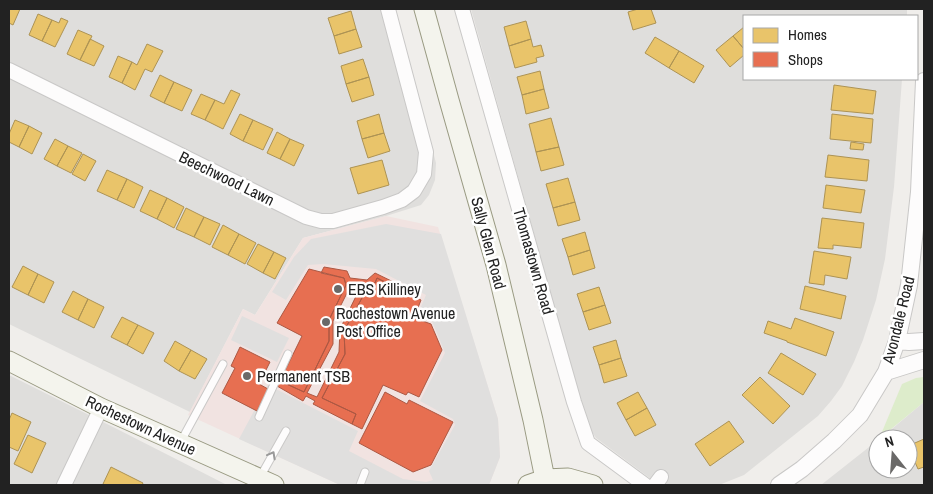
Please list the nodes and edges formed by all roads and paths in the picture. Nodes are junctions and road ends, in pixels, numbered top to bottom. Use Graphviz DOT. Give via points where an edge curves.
graph roads {
  1 [pos="388,9"];
  2 [pos="424,9"];
  3 [pos="462,9"];
  4 [pos="9,70"];
  5 [pos="924,81"];
  6 [pos="897,340"];
  7 [pos="924,341"];
  8 [pos="288,354"];
  9 [pos="924,360"];
  10 [pos="9,361"];
  11 [pos="223,364"];
  12 [pos="886,372"];
  13 [pos="102,408"];
  14 [pos="259,417"];
  15 [pos="286,431"];
  16 [pos="180,444"];
  17 [pos="365,472"];
  18 [pos="267,482"];
  19 [pos="536,482"];
  20 [pos="64,485"];
  21 [pos="360,485"];
  22 [pos="593,485"];
  23 [pos="645,485"];
  24 [pos="779,485"];
  1 -- 4 [label="street, Beechwood Lawn" via="426,152 424,174 414,191 402,200 321,222 306,218"];
  2 -- 19 [label="main road, Sally Glen Road" via="496,265 533,420"];
  3 -- 23 [label="street, Thomastown Road" via="588,444"];
  5 -- 6 [label="street, Avondale Road" via="919,192 909,286"];
  6 -- 7 [label="street"];
  6 -- 12 [label="street, Avondale Road"];
  8 -- 14 [label="lane"];
  9 -- 12 [label="street"];
  10 -- 13 [label="main road, Rochestown Avenue"];
  11 -- 16 [label="lane"];
  12 -- 24 [label="street, Avondale Road" via="860,414 834,442"];
  13 -- 16 [label="main road, Rochestown Avenue"];
  13 -- 20 [label="street"];
  18 -- 15 [label="lane, one-way"];
  16 -- 18 [label="main road, Rochestown Avenue"];
  17 -- 21 [label="lane"];
  19 -- 22 [label="main road" via="568,478"];
}
